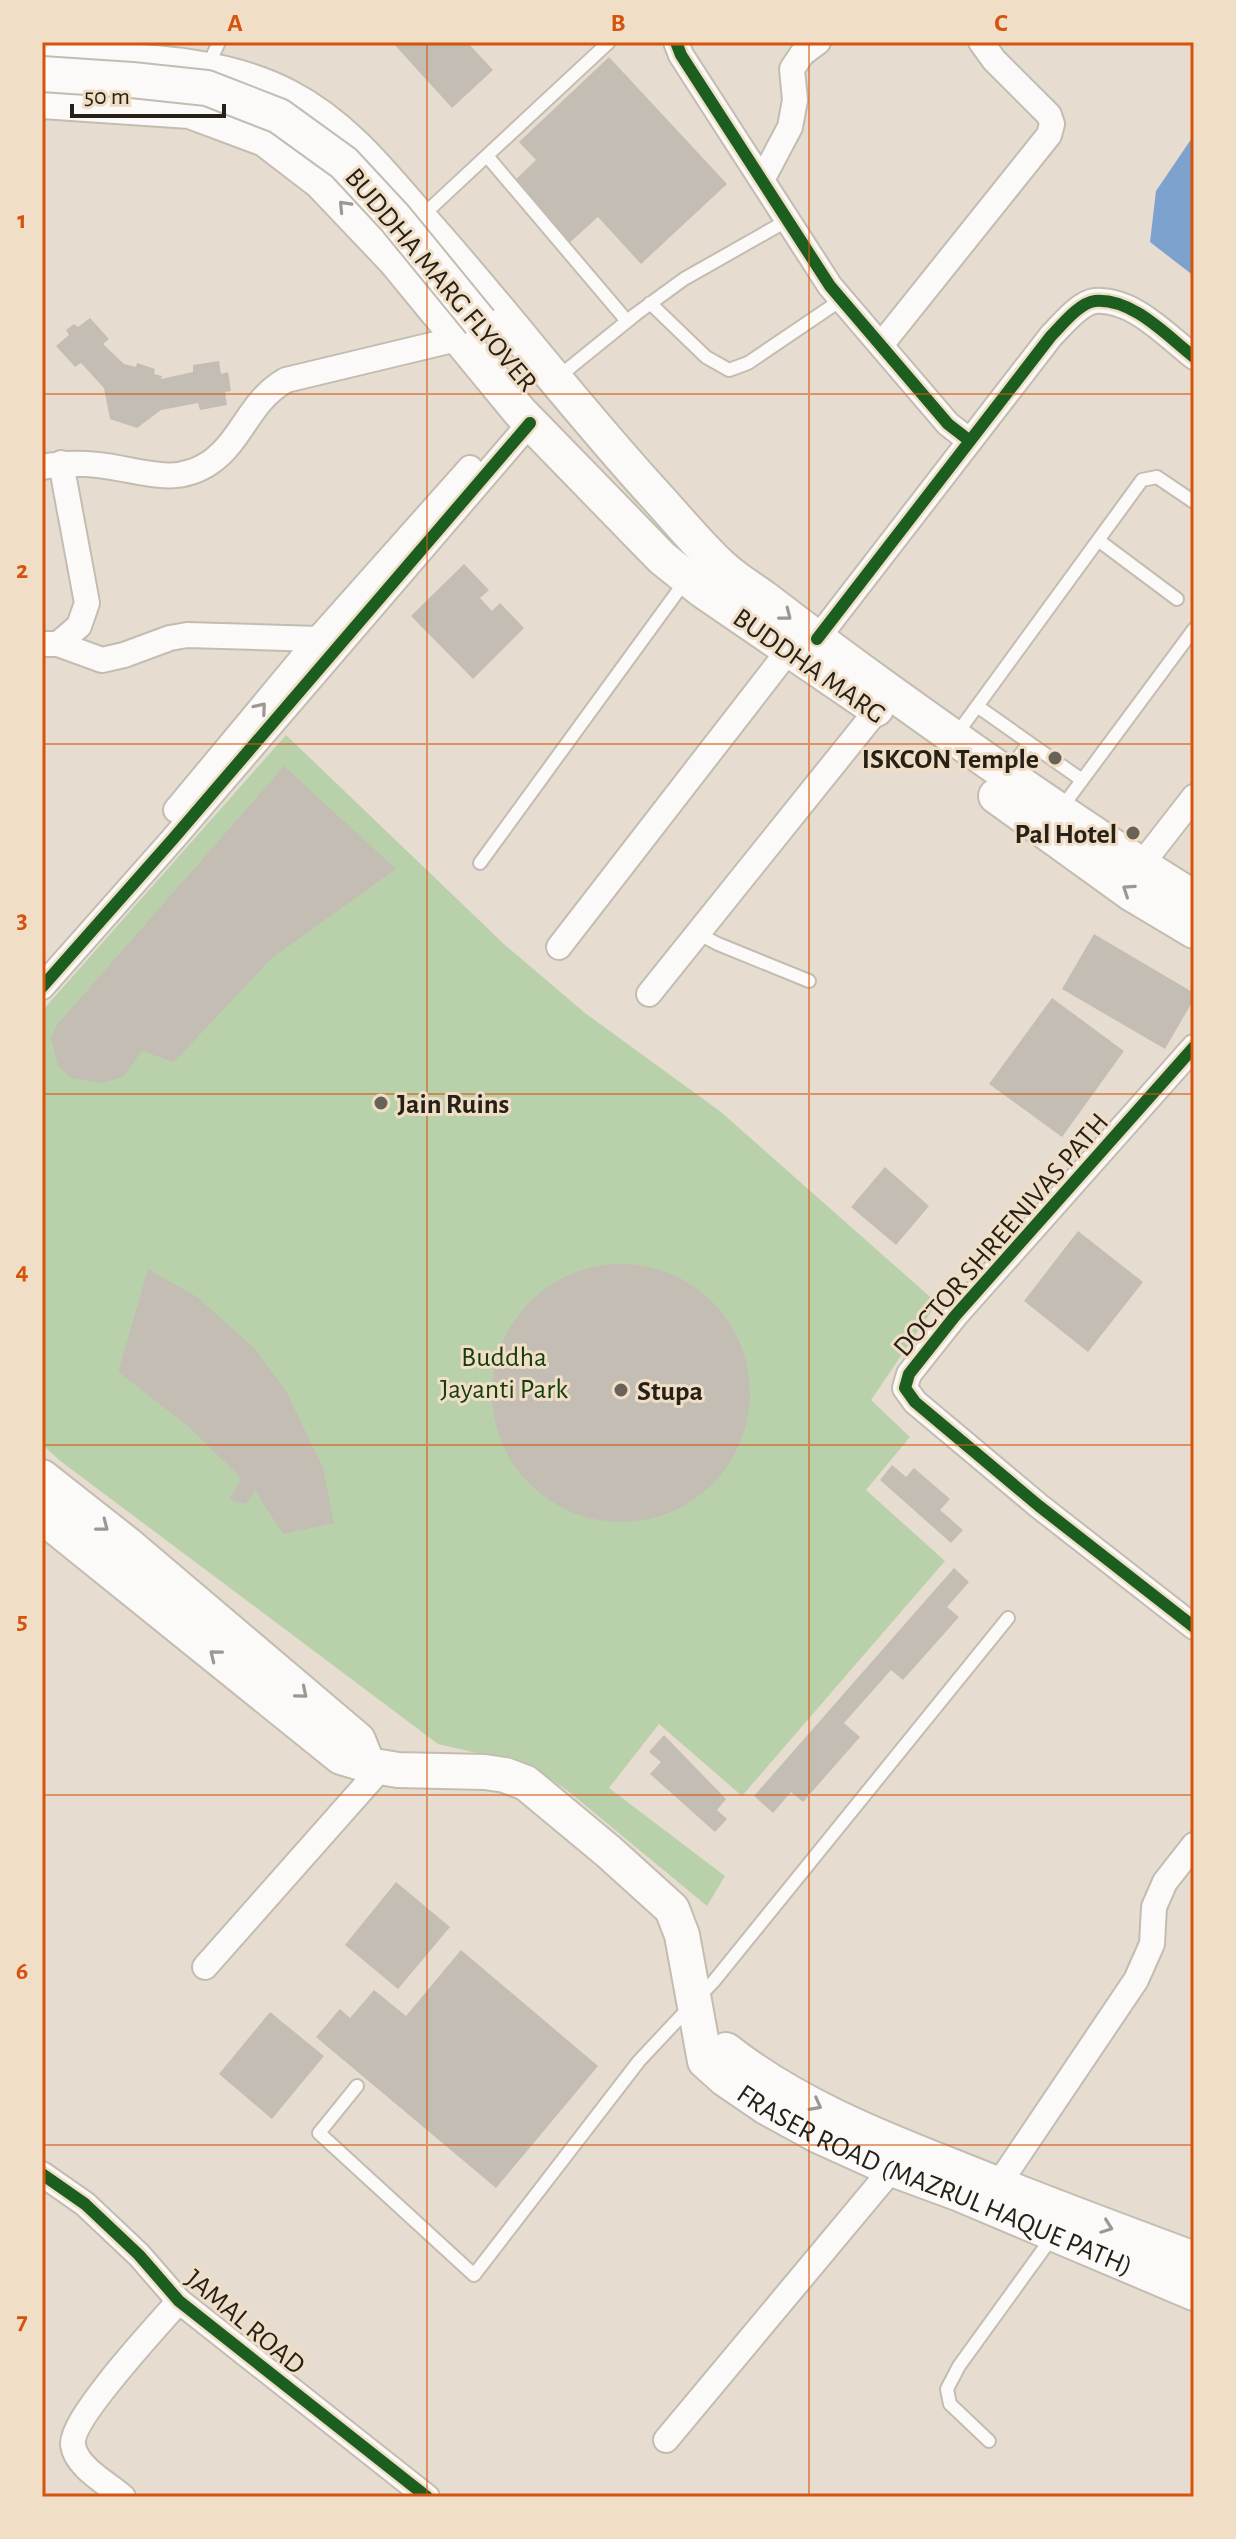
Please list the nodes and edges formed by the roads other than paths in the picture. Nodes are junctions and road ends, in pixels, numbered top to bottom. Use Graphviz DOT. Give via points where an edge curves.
graph roads {
  1 [pos="609,42"];
  2 [pos="676,42"];
  3 [pos="818,42"];
  4 [pos="981,42"];
  5 [pos="194,56"];
  6 [pos="42,57"];
  7 [pos="42,74"];
  8 [pos="42,101"];
  9 [pos="171,110"];
  10 [pos="487,156"];
  11 [pos="762,180"];
  12 [pos="420,218"];
  13 [pos="788,220"];
  14 [pos="841,300"];
  15 [pos="650,303"];
  16 [pos="627,321"];
  17 [pos="461,338"];
  18 [pos="881,345"];
  19 [pos="1194,357"];
  20 [pos="554,380"];
  21 [pos="525,418"];
  22 [pos="970,441"];
  23 [pos="52,465"];
  24 [pos="1194,502"];
  25 [pos="1098,540"];
  26 [pos="697,569"];
  27 [pos="1177,599"];
  28 [pos="1194,629"];
  29 [pos="328,642"];
  30 [pos="50,644"];
  31 [pos="803,645"];
  32 [pos="977,706"];
  33 [pos="877,710"];
  34 [pos="954,738"];
  35 [pos="1029,743"];
  36 [pos="219,772"];
  37 [pos="1006,775"];
  38 [pos="1082,780"];
  39 [pos="1194,797"];
  40 [pos="1059,811"];
  41 [pos="480,863"];
  42 [pos="1141,865"];
  43 [pos="1194,898"];
  44 [pos="1194,931"];
  45 [pos="697,933"];
  46 [pos="559,947"];
  47 [pos="42,962"];
  48 [pos="809,981"];
  49 [pos="42,987"];
  50 [pos="649,994"];
  51 [pos="1194,1047"];
  52 [pos="42,1477"];
  53 [pos="42,1516"];
  54 [pos="75,1542"];
  55 [pos="42,1551"];
  56 [pos="1008,1618"];
  57 [pos="1194,1627"];
  58 [pos="375,1766"];
  59 [pos="1194,1845"];
  60 [pos="205,1967"];
  61 [pos="692,2003"];
  62 [pos="700,2041"];
  63 [pos="357,2086"];
  64 [pos="892,2169"];
  65 [pos="42,2174"];
  66 [pos="998,2185"];
  67 [pos="1055,2233"];
  68 [pos="1194,2259"];
  69 [pos="1194,2293"];
  70 [pos="179,2301"];
  71 [pos="666,2440"];
  72 [pos="989,2441"];
  73 [pos="123,2497"];
  74 [pos="427,2497"];
  1 -- 10 [label="lane"];
  2 -- 11 [label="street"];
  3 -- 11 [label="street" via="792,69 795,100 790,127"];
  4 -- 18 [label="street" via="1049,115 1049,135"];
  5 -- 6 [label="main road"];
  5 -- 9 [label="lane"];
  5 -- 12 [label="main road" via="286,96 334,126"];
  7 -- 26 [label="main road, BUDDHA MARG FLYOVER, bridge" via="207,88 279,116 344,163 581,444"];
  8 -- 9 [label="main road"];
  17 -- 9 [label="main road, one-way" via="321,182 265,139 190,111"];
  10 -- 12 [label="lane"];
  10 -- 16 [label="lane"];
  11 -- 13 [label="street"];
  12 -- 20 [label="main road"];
  13 -- 14 [label="street"];
  13 -- 15 [label="lane"];
  14 -- 15 [label="lane" via="748,363 729,370 706,357"];
  14 -- 18 [label="street"];
  15 -- 16 [label="lane"];
  16 -- 20 [label="lane"];
  17 -- 21 [label="main road"];
  17 -- 23 [label="street" via="286,380 270,389 214,460 193,473 153,476 99,465"];
  18 -- 22 [label="street" via="948,424"];
  19 -- 22 [label="street" via="1138,313 1094,301 1051,336"];
  20 -- 26 [label="main road" via="621,457"];
  21 -- 26 [label="main road" via="662,558"];
  21 -- 29 [label="street"];
  22 -- 31 [label="street"];
  23 -- 30 [label="street" via="87,603 79,626"];
  24 -- 25 [label="lane" via="1149,477"];
  25 -- 27 [label="lane"];
  25 -- 32 [label="lane"];
  26 -- 31 [label="main road, BUDDHA MARG"];
  26 -- 41 [label="lane"];
  28 -- 38 [label="lane"];
  29 -- 30 [label="street" via="187,635 102,660"];
  29 -- 36 [label="street"];
  31 -- 33 [label="main road, BUDDHA MARG"];
  31 -- 34 [label="main road, BUDDHA MARG"];
  31 -- 46 [label="street"];
  32 -- 34 [label="lane"];
  32 -- 35 [label="lane"];
  44 -- 33 [label="main road, BUDDHA MARG, one-way" via="1132,894"];
  33 -- 45 [label="street"];
  34 -- 37 [label="main road, BUDDHA MARG"];
  35 -- 37 [label="lane"];
  35 -- 38 [label="lane"];
  36 -- 47 [label="street"];
  36 -- 49 [label="street"];
  37 -- 40 [label="main road, BUDDHA MARG"];
  38 -- 40 [label="lane"];
  39 -- 42 [label="street"];
  40 -- 42 [label="main road, BUDDHA MARG"];
  42 -- 43 [label="main road, BUDDHA MARG"];
  45 -- 48 [label="lane"];
  45 -- 50 [label="street"];
  51 -- 57 [label="street, DOCTOR SHREENIVAS PATH" via="955,1316 909,1374 905,1388 1039,1506"];
  52 -- 58 [label="main road, one-way" via="358,1740"];
  53 -- 54 [label="main road, FRASER ROAD (MAZRUL HAQUE PATH)"];
  54 -- 55 [label="main road"];
  58 -- 54 [label="main road, FRASER ROAD (MAZRUL HAQUE PATH), one-way" via="341,1757"];
  56 -- 61 [label="lane"];
  58 -- 60 [label="street"];
  58 -- 61 [label="main road, FRASER ROAD (MAZRUL HAQUE PATH)" via="485,1772 526,1783 672,1909 682,1935"];
  59 -- 66 [label="street" via="1165,1882 1154,1907 1152,1944 1136,1980"];
  61 -- 62 [label="main road, FRASER ROAD (MAZRUL HAQUE PATH)"];
  61 -- 63 [label="lane" via="639,2061 474,2275 319,2133"];
  62 -- 64 [label="main road, FRASER ROAD (MAZRUL HAQUE PATH)" via="705,2061 766,2107"];
  62 -- 66 [label="main road, FRASER ROAD (MAZRUL HAQUE PATH), one-way" via="719,2044 750,2069 846,2121"];
  64 -- 67 [label="main road, FRASER ROAD (MAZRUL HAQUE PATH)"];
  64 -- 71 [label="street"];
  65 -- 70 [label="street, JAMAL ROAD" via="96,2214"];
  66 -- 68 [label="main road, FRASER ROAD (MAZRUL HAQUE PATH), one-way"];
  67 -- 69 [label="main road, FRASER ROAD (MAZRUL HAQUE PATH)"];
  67 -- 72 [label="lane" via="947,2389 950,2404"];
  70 -- 73 [label="street" via="114,2375 72,2442 78,2460"];
  70 -- 74 [label="street, JAMAL ROAD"];
}
